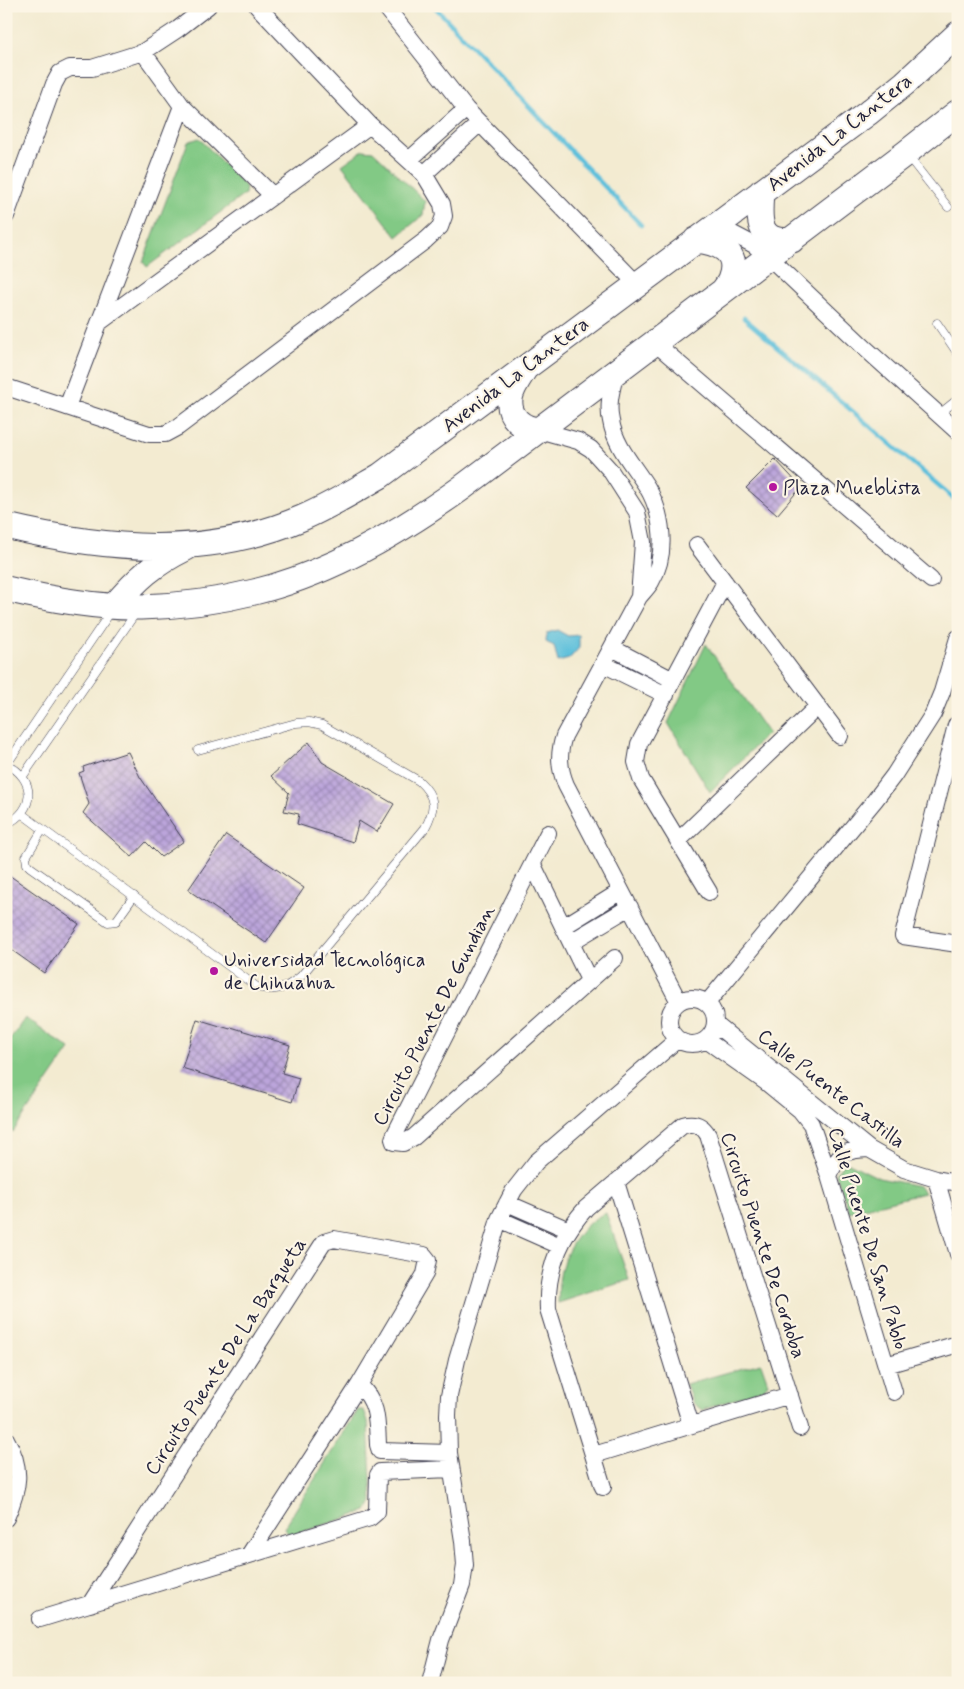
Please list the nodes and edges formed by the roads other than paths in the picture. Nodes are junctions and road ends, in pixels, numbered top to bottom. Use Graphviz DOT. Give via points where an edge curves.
graph roads {
  1 [pos="208,6"];
  2 [pos="256,6"];
  3 [pos="385,6"];
  4 [pos="958,34"];
  5 [pos="143,52"];
  6 [pos="182,106"];
  7 [pos="466,109"];
  8 [pos="958,112"];
  9 [pos="480,123"];
  10 [pos="370,125"];
  11 [pos="906,153"];
  12 [pos="409,160"];
  13 [pos="424,174"];
  14 [pos="761,192"];
  15 [pos="273,196"];
  16 [pos="948,207"];
  17 [pos="6,216"];
  18 [pos="716,225"];
  19 [pos="696,240"];
  20 [pos="792,240"];
  21 [pos="769,257"];
  22 [pos="637,284"];
  23 [pos="724,291"];
  24 [pos="100,322"];
  25 [pos="937,323"];
  26 [pos="655,343"];
  27 [pos="958,354"];
  28 [pos="527,365"];
  29 [pos="616,372"];
  30 [pos="6,387"];
  31 [pos="958,399"];
  32 [pos="67,407"];
  33 [pos="938,415"];
  34 [pos="540,430"];
  35 [pos="958,432"];
  36 [pos="627,458"];
  37 [pos="610,470"];
  38 [pos="6,526"];
  39 [pos="697,545"];
  40 [pos="190,546"];
  41 [pos="931,580"];
  42 [pos="725,582"];
  43 [pos="6,590"];
  44 [pos="640,597"];
  45 [pos="114,606"];
  46 [pos="140,607"];
  47 [pos="958,638"];
  48 [pos="612,648"];
  49 [pos="603,664"];
  50 [pos="673,680"];
  51 [pos="666,695"];
  52 [pos="818,706"];
  53 [pos="932,714"];
  54 [pos="957,725"];
  55 [pos="840,736"];
  56 [pos="198,750"];
  57 [pos="6,764"];
  58 [pos="23,776"];
  59 [pos="22,814"];
  60 [pos="6,824"];
  61 [pos="43,829"];
  62 [pos="548,833"];
  63 [pos="678,841"];
  64 [pos="532,864"];
  65 [pos="621,891"];
  66 [pos="709,892"];
  67 [pos="134,896"];
  68 [pos="630,907"];
  69 [pos="567,934"];
  70 [pos="958,944"];
  71 [pos="615,958"];
  72 [pos="589,980"];
  73 [pos="679,1002"];
  74 [pos="707,1003"];
  75 [pos="715,1024"];
  76 [pos="678,1038"];
  77 [pos="706,1040"];
  78 [pos="771,1078"];
  79 [pos="811,1124"];
  80 [pos="869,1148"];
  81 [pos="829,1176"];
  82 [pos="936,1179"];
  83 [pos="616,1182"];
  84 [pos="958,1183"];
  85 [pos="507,1203"];
  86 [pos="499,1219"];
  87 [pos="569,1230"];
  88 [pos="560,1246"];
  89 [pos="958,1254"];
  90 [pos="958,1344"];
  91 [pos="886,1365"];
  92 [pos="358,1385"];
  93 [pos="894,1392"];
  94 [pos="790,1395"];
  95 [pos="691,1425"];
  96 [pos="800,1428"];
  97 [pos="6,1439"];
  98 [pos="594,1455"];
  99 [pos="450,1461"];
  100 [pos="603,1487"];
  101 [pos="6,1518"];
  102 [pos="249,1555"];
  103 [pos="90,1604"];
  104 [pos="40,1620"];
  105 [pos="430,1683"];
  1 -- 5 [label="street"];
  2 -- 10 [label="street"];
  3 -- 7 [label="street"];
  4 -- 14 [label="main road, Avenida La Cantera" via="868,113"];
  5 -- 6 [label="street"];
  5 -- 17 [label="street" via="92,68 70,68 60,73"];
  6 -- 15 [label="street"];
  6 -- 24 [label="street"];
  7 -- 9 [label="street"];
  7 -- 12 [label="street"];
  8 -- 11 [label="main road"];
  9 -- 13 [label="street"];
  9 -- 22 [label="street"];
  10 -- 12 [label="street"];
  10 -- 15 [label="street"];
  11 -- 16 [label="lane"];
  11 -- 20 [label="main road"];
  12 -- 13 [label="street"];
  13 -- 32 [label="street" via="442,204 444,216 440,227 178,427 165,434 150,434"];
  14 -- 18 [label="main road, Avenida La Cantera"];
  14 -- 20 [label="main road" via="762,228 768,236 779,241"];
  15 -- 24 [label="street"];
  18 -- 19 [label="main road, Avenida La Cantera"];
  18 -- 21 [label="street" via="746,240"];
  19 -- 22 [label="main road, Avenida La Cantera"];
  19 -- 23 [label="main road" via="712,241 729,253 732,276"];
  20 -- 21 [label="main road"];
  21 -- 23 [label="main road"];
  21 -- 33 [label="street"];
  22 -- 28 [label="main road, Avenida La Cantera"];
  23 -- 26 [label="main road"];
  24 -- 32 [label="street"];
  25 -- 27 [label="lane"];
  26 -- 29 [label="main road"];
  26 -- 41 [label="street"];
  28 -- 34 [label="main road" via="512,391 511,408 520,424"];
  28 -- 40 [label="main road, Avenida La Cantera" via="380,476 339,501 258,533"];
  29 -- 34 [label="main road"];
  29 -- 36 [label="street" via="610,400 611,422"];
  30 -- 32 [label="street"];
  31 -- 33 [label="lane"];
  33 -- 35 [label="street"];
  34 -- 37 [label="street" via="578,441 591,449"];
  34 -- 46 [label="main road" via="432,510 332,564 255,592 186,604"];
  36 -- 37 [label="street"];
  36 -- 44 [label="street" via="648,489 659,517 661,534 658,567 652,582"];
  37 -- 44 [label="street" via="637,512 641,526"];
  38 -- 40 [label="main road, Avenida La Cantera" via="82,541 157,547"];
  39 -- 42 [label="street"];
  40 -- 45 [label="main road" via="151,568"];
  42 -- 50 [label="street"];
  42 -- 52 [label="street"];
  43 -- 45 [label="main road"];
  44 -- 48 [label="street"];
  45 -- 46 [label="main road"];
  45 -- 57 [label="lane"];
  46 -- 58 [label="lane"];
  47 -- 53 [label="street"];
  48 -- 49 [label="street"];
  48 -- 50 [label="street"];
  49 -- 51 [label="street"];
  49 -- 65 [label="street" via="564,736 559,761 566,785"];
  50 -- 51 [label="street"];
  51 -- 63 [label="street" via="639,744 636,762 641,778"];
  52 -- 55 [label="street"];
  52 -- 63 [label="street"];
  53 -- 54 [label="street"];
  53 -- 74 [label="street" via="875,800"];
  54 -- 70 [label="street" via="903,936"];
  56 -- 67 [label="lane" via="296,723 322,725 419,780 428,789 433,809 425,828 300,976 278,990 257,988"];
  57 -- 58 [label="lane"];
  58 -- 59 [label="lane" via="29,795"];
  59 -- 60 [label="lane"];
  59 -- 61 [label="lane"];
  61 -- 67 [label="lane"];
  61 -- 67 [label="lane" via="26,857 30,867 108,922 116,921"];
  62 -- 64 [label="street, Circuito Puente De Gundian"];
  63 -- 66 [label="street"];
  64 -- 69 [label="street"];
  64 -- 72 [label="street, Circuito Puente De Gundian" via="395,1134 394,1142 403,1143 414,1137"];
  65 -- 68 [label="street"];
  65 -- 69 [label="street"];
  68 -- 69 [label="street"];
  68 -- 73 [label="street"];
  69 -- 72 [label="street"];
  71 -- 72 [label="street, Circuito Puente De Gundian"];
  73 -- 74 [label="street" via="696,998"];
  73 -- 76 [label="street" via="670,1017 671,1029"];
  74 -- 75 [label="street" via="714,1013"];
  75 -- 77 [label="street"];
  75 -- 78 [label="street, Calle Puente Castilla"];
  76 -- 77 [label="street" via="689,1044"];
  76 -- 85 [label="street" via="550,1149 523,1177"];
  77 -- 78 [label="street, Calle Puente Castilla"];
  78 -- 79 [label="street, Calle Puente Castilla"];
  78 -- 80 [label="street, Calle Puente Castilla"];
  79 -- 81 [label="street, Calle Puente De San Pablo"];
  80 -- 81 [label="street" via="841,1154"];
  80 -- 82 [label="street, Calle Puente Castilla" via="904,1169"];
  81 -- 91 [label="street, Calle Puente De San Pablo"];
  82 -- 84 [label="street, Calle Puente Castilla"];
  82 -- 89 [label="street"];
  83 -- 87 [label="street, Circuito Puente De Cordoba" via="586,1208"];
  83 -- 94 [label="street, Circuito Puente De Cordoba" via="683,1125 694,1124 705,1130"];
  83 -- 95 [label="street"];
  85 -- 86 [label="street"];
  85 -- 87 [label="street"];
  86 -- 88 [label="street"];
  86 -- 99 [label="street" via="452,1378 448,1414"];
  87 -- 88 [label="street, Circuito Puente De Cordoba"];
  88 -- 98 [label="street, Circuito Puente De Cordoba" via="548,1286 548,1309"];
  90 -- 91 [label="street, Calle Puente De San Pablo"];
  91 -- 93 [label="street, Calle Puente De San Pablo"];
  92 -- 99 [label="street" via="371,1399 374,1408 380,1451"];
  92 -- 102 [label="street, Circuito Puente De La Barqueta"];
  92 -- 103 [label="street, Circuito Puente De La Barqueta" via="425,1274 428,1260 424,1255 328,1240 321,1246"];
  94 -- 95 [label="street"];
  94 -- 96 [label="street, Circuito Puente De Cordoba"];
  95 -- 98 [label="street"];
  97 -- 101 [label="street" via="17,1465 17,1488"];
  98 -- 100 [label="street, Circuito Puente De Cordoba"];
  99 -- 102 [label="street" via="380,1472 378,1507 370,1518"];
  99 -- 105 [label="street" via="465,1565 462,1586 441,1640"];
  102 -- 103 [label="street"];
  103 -- 104 [label="street"];
}
